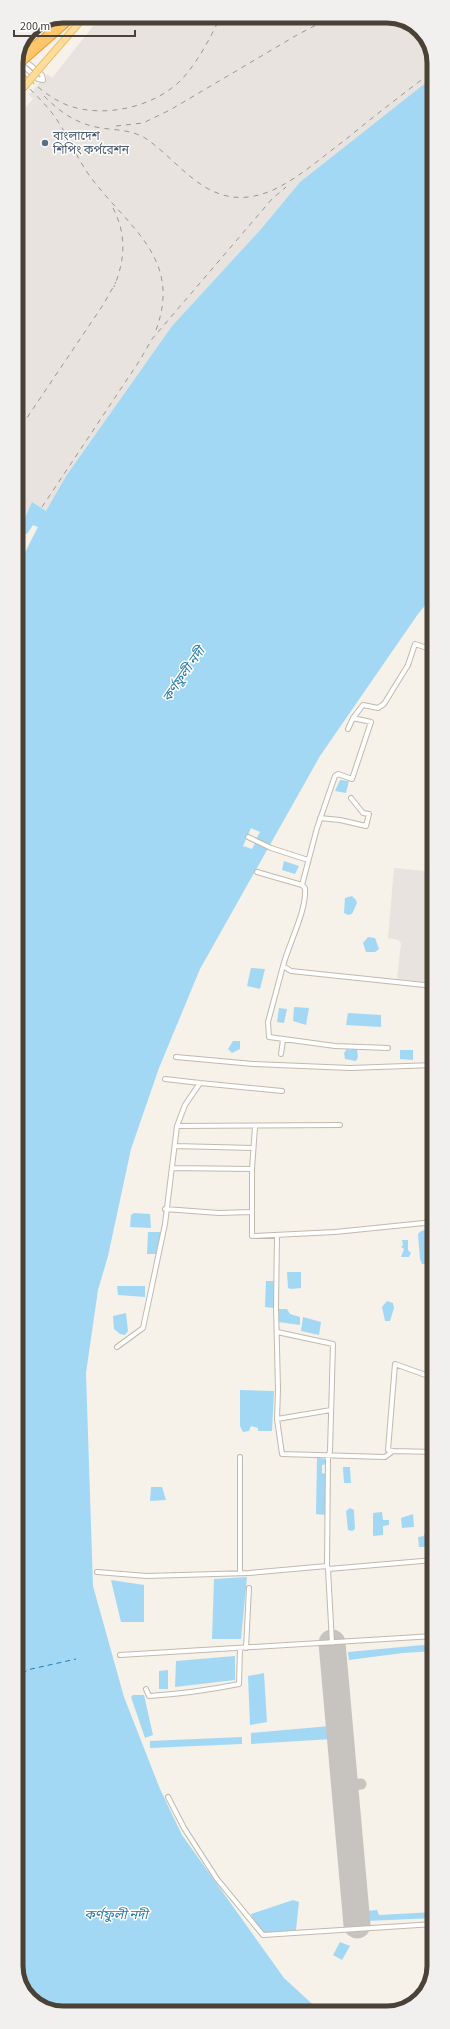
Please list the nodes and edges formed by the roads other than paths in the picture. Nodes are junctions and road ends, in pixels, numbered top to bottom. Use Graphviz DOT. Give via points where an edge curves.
graph roads {
  1 [pos="66,23"];
  2 [pos="79,23"];
  3 [pos="58,24"];
  4 [pos="25,53"];
  5 [pos="23,61"];
  6 [pos="23,62"];
  7 [pos="43,80"];
  8 [pos="23,88"];
  9 [pos="427,648"];
  10 [pos="353,718"];
  11 [pos="348,728"];
  12 [pos="351,798"];
  13 [pos="320,818"];
  14 [pos="248,837"];
  15 [pos="308,860"];
  16 [pos="257,872"];
  17 [pos="302,885"];
  18 [pos="283,966"];
  19 [pos="427,985"];
  20 [pos="283,1040"];
  21 [pos="388,1048"];
  22 [pos="281,1054"];
  23 [pos="176,1057"];
  24 [pos="427,1065"];
  25 [pos="165,1079"];
  26 [pos="200,1083"];
  27 [pos="282,1091"];
  28 [pos="340,1125"];
  29 [pos="177,1126"];
  30 [pos="255,1127"];
  31 [pos="175,1146"];
  32 [pos="254,1148"];
  33 [pos="172,1168"];
  34 [pos="252,1169"];
  35 [pos="165,1209"];
  36 [pos="252,1212"];
  37 [pos="427,1223"];
  38 [pos="277,1236"];
  39 [pos="277,1332"];
  40 [pos="117,1347"];
  41 [pos="427,1375"];
  42 [pos="331,1410"];
  43 [pos="277,1419"];
  44 [pos="393,1451"];
  45 [pos="427,1452"];
  46 [pos="328,1456"];
  47 [pos="240,1457"];
  48 [pos="427,1560"];
  49 [pos="327,1567"];
  50 [pos="97,1572"];
  51 [pos="240,1573"];
  52 [pos="249,1588"];
  53 [pos="427,1636"];
  54 [pos="332,1643"];
  55 [pos="240,1648"];
  56 [pos="246,1648"];
  57 [pos="120,1655"];
  58 [pos="146,1689"];
  59 [pos="168,1797"];
  60 [pos="427,1924"];
  1 -- 5 [label="highway, bridge"];
  2 -- 8 [label="main road, bridge"];
  3 -- 4 [label="highway, bridge"];
  6 -- 7 [label="street" via="42,75"];
  9 -- 10 [label="street" via="415,644 408,665 384,704 378,708 363,705"];
  10 -- 11 [label="street"];
  10 -- 13 [label="street" via="371,722 361,754 352,779 338,774 335,776"];
  12 -- 13 [label="street" via="363,813 368,814 366,826"];
  13 -- 15 [label="street"];
  14 -- 15 [label="street" via="271,848"];
  15 -- 17 [label="street"];
  16 -- 17 [label="street"];
  17 -- 18 [label="street" via="305,896"];
  18 -- 19 [label="street" via="291,971"];
  18 -- 20 [label="street" via="268,1022 269,1037"];
  20 -- 21 [label="street" via="335,1046"];
  20 -- 22 [label="street"];
  23 -- 24 [label="street" via="253,1064 350,1068"];
  25 -- 26 [label="street"];
  26 -- 27 [label="street"];
  26 -- 29 [label="street" via="185,1105"];
  28 -- 30 [label="street"];
  29 -- 30 [label="street"];
  29 -- 31 [label="street"];
  30 -- 32 [label="street"];
  31 -- 32 [label="street"];
  31 -- 33 [label="street"];
  32 -- 34 [label="street"];
  33 -- 34 [label="street"];
  33 -- 35 [label="street"];
  34 -- 36 [label="street"];
  35 -- 36 [label="street" via="219,1213"];
  35 -- 40 [label="street" via="165,1224 143,1328"];
  36 -- 38 [label="street" via="252,1236"];
  37 -- 38 [label="street"];
  38 -- 39 [label="street"];
  39 -- 42 [label="street" via="333,1344"];
  39 -- 43 [label="street"];
  41 -- 44 [label="street" via="395,1364 388,1450"];
  42 -- 43 [label="street"];
  42 -- 46 [label="street"];
  43 -- 46 [label="street" via="282,1454"];
  44 -- 45 [label="street"];
  44 -- 46 [label="street" via="385,1457"];
  46 -- 49 [label="street"];
  47 -- 51 [label="street"];
  48 -- 49 [label="street"];
  49 -- 51 [label="street"];
  49 -- 54 [label="street"];
  50 -- 51 [label="street" via="147,1576"];
  52 -- 56 [label="street"];
  53 -- 54 [label="street"];
  54 -- 56 [label="street"];
  55 -- 56 [label="street"];
  55 -- 57 [label="street"];
  55 -- 58 [label="street" via="239,1684 202,1692 169,1695 149,1696"];
  59 -- 60 [label="street" via="184,1828 217,1879 262,1935"];
}
